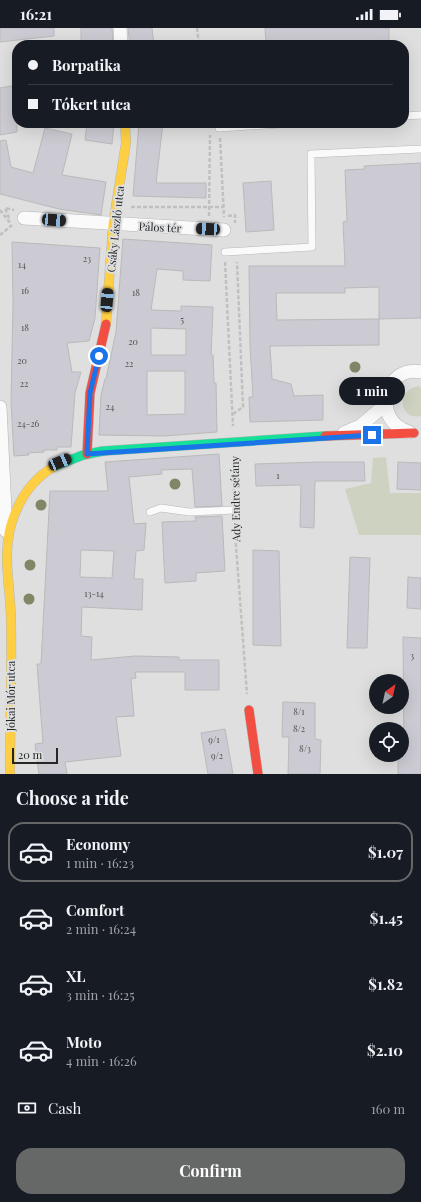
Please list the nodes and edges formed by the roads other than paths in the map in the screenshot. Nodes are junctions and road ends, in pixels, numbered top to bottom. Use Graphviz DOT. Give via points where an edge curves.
graph roads {
  1 [pos="120,28"];
  2 [pos="121,40"];
  3 [pos="421,115"];
  4 [pos="409,116"];
  5 [pos="125,128"];
  6 [pos="421,149"];
  7 [pos="24,218"];
  8 [pos="113,224"];
  9 [pos="224,230"];
  10 [pos="225,252"];
  11 [pos="421,372"];
  12 [pos="385,405"];
  13 [pos="0,407"];
  14 [pos="417,433"];
  15 [pos="332,436"];
  16 [pos="87,454"];
  17 [pos="1,460"];
  18 [pos="234,510"];
  19 [pos="150,512"];
  20 [pos="6,548"];
  21 [pos="5,619"];
  22 [pos="249,710"];
  23 [pos="5,754"];
  24 [pos="10,774"];
  25 [pos="258,774"];
  1 -- 2 [label="street"];
  3 -- 4 [label="lane"];
  5 -- 8 [label="street, Csáky László utca" via="126,143"];
  6 -- 10 [label="lane" via="311,154 312,247"];
  7 -- 8 [label="street, Pálos tér"];
  8 -- 9 [label="street, Pálos tér"];
  8 -- 16 [label="street, Csáky László utca" via="105,331 90,393"];
  11 -- 12 [label="street" via="398,377 390,385"];
  12 -- 14 [label="street" via="394,424 403,430"];
  12 -- 15 [label="street" via="360,426"];
  13 -- 17 [label="street"];
  14 -- 15 [label="street, Jókai Mór utca"];
  15 -- 16 [label="street, Jókai Mór utca"];
  16 -- 20 [label="street, Jókai Mór utca" via="60,462 41,474 29,487 14,514"];
  17 -- 20 [label="street"];
  18 -- 19 [label="lane" via="190,512 161,508"];
  20 -- 21 [label="street, Jókai Mór utca"];
  21 -- 23 [label="street, Jókai Mór utca"];
  22 -- 25 [label="street"];
  23 -- 24 [label="street, Jókai Mór utca"];
}
